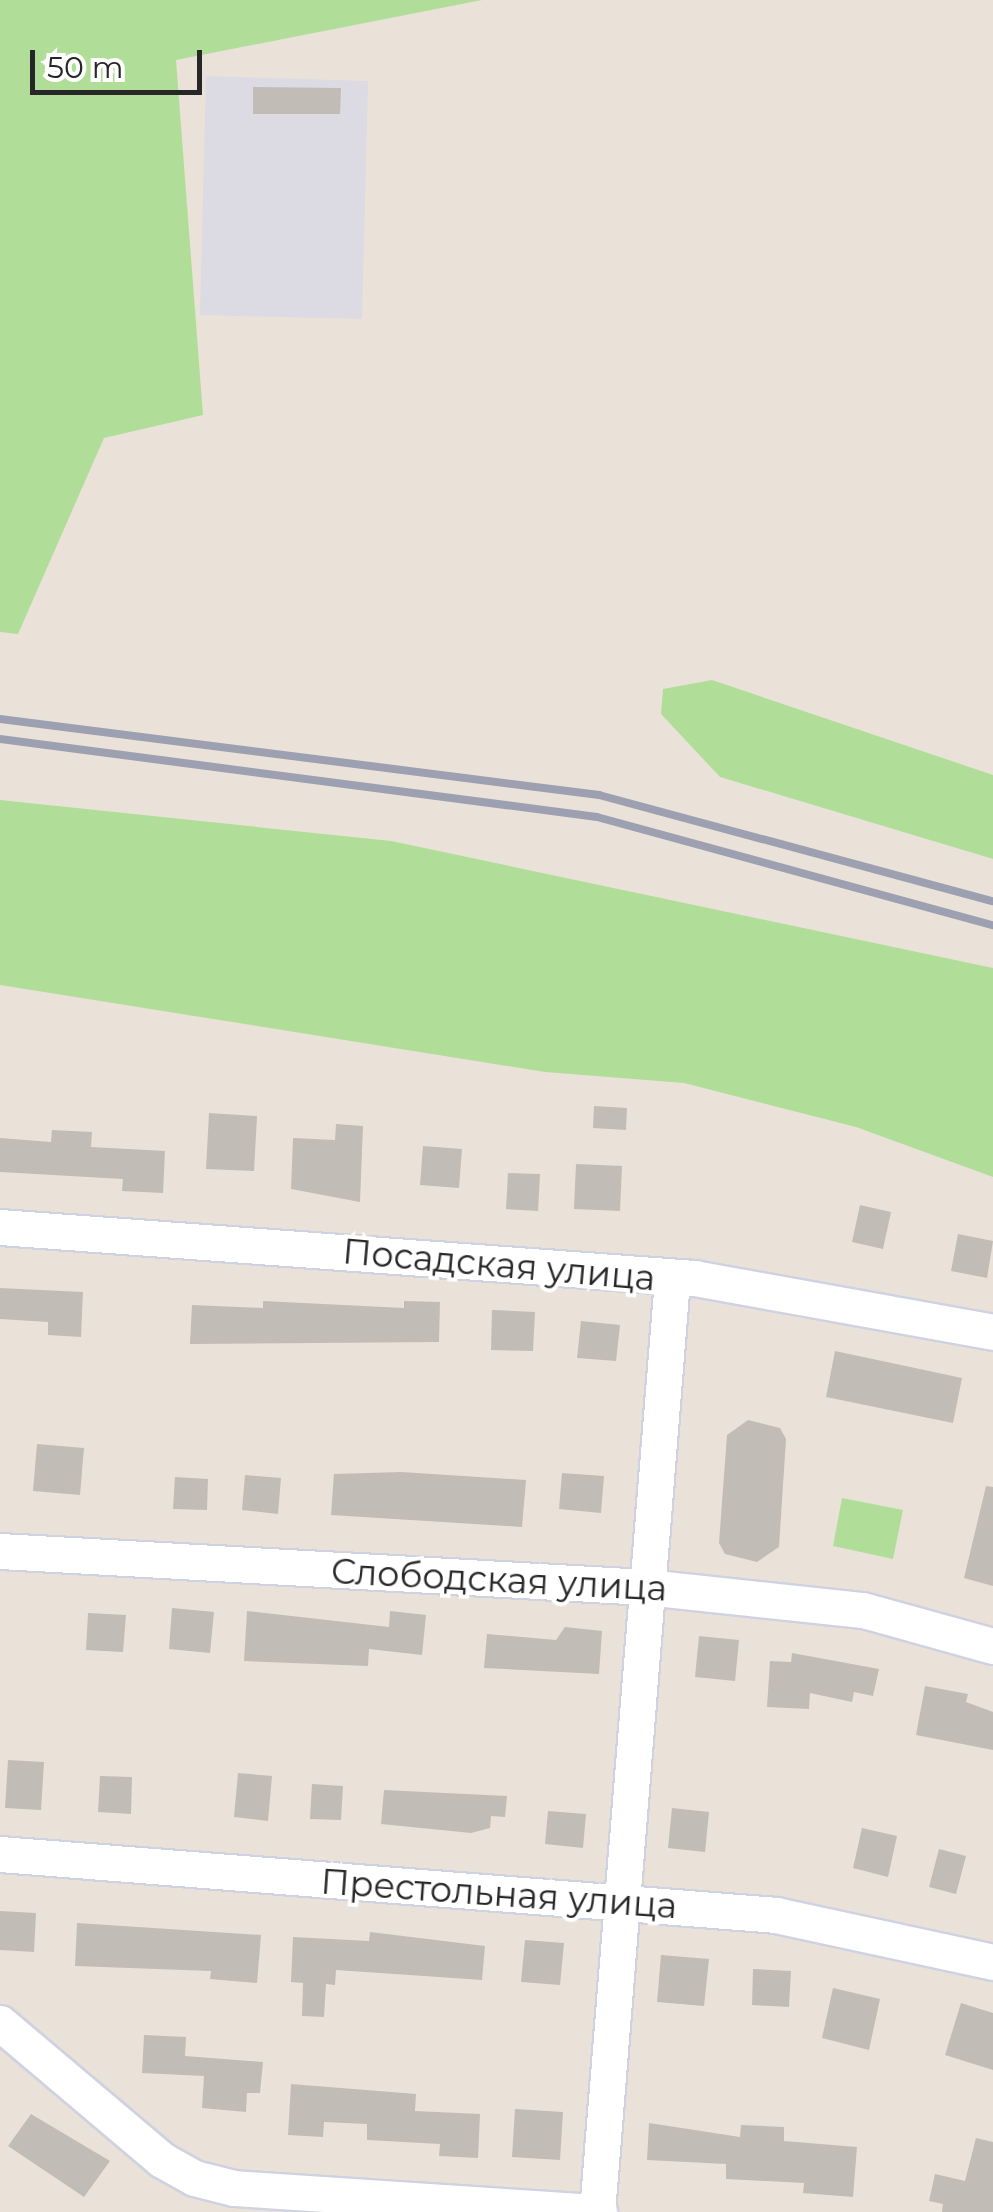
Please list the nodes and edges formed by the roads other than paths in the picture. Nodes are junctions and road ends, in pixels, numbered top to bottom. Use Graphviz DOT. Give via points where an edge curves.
graph roads {
  1 [pos="0,1227"];
  2 [pos="672,1280"];
  3 [pos="993,1332"];
  4 [pos="0,1551"];
  5 [pos="646,1586"];
  6 [pos="993,1646"];
  7 [pos="0,1854"];
  8 [pos="624,1905"];
  9 [pos="993,1962"];
  10 [pos="0,2022"];
  11 [pos="598,2212"];
  1 -- 2 [label="street, Посадская улица"];
  2 -- 3 [label="street, Посадская улица" via="798,1292"];
  2 -- 5 [label="street"];
  4 -- 5 [label="street, Слободская улица"];
  5 -- 6 [label="street, Слободская улица" via="863,1610"];
  5 -- 8 [label="street"];
  7 -- 8 [label="street, Престольная улица"];
  8 -- 9 [label="street, Престольная улица" via="776,1915"];
  8 -- 11 [label="street"];
  10 -- 11 [label="street" via="194,2178 234,2188"];
}
